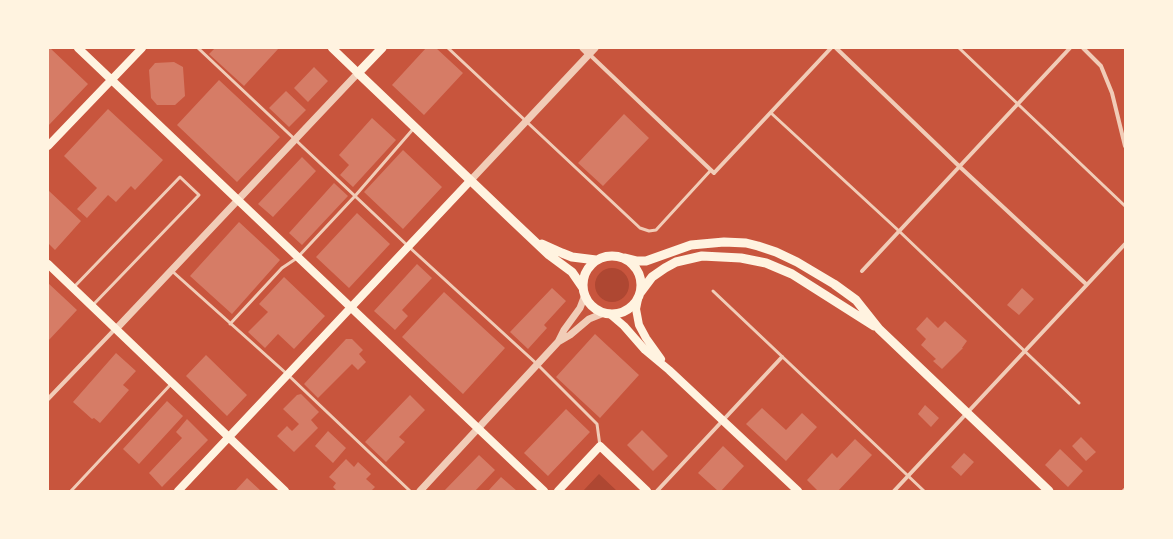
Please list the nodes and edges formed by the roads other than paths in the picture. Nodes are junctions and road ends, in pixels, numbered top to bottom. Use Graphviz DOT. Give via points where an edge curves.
graph roads {
  1 [pos="78,48"];
  2 [pos="142,48"];
  3 [pos="198,48"];
  4 [pos="332,48"];
  5 [pos="382,48"];
  6 [pos="448,48"];
  7 [pos="583,48"];
  8 [pos="595,48"];
  9 [pos="831,48"];
  10 [pos="836,48"];
  11 [pos="959,48"];
  12 [pos="1070,48"];
  13 [pos="1083,48"];
  14 [pos="589,54"];
  15 [pos="358,73"];
  16 [pos="112,80"];
  17 [pos="1018,104"];
  18 [pos="771,112"];
  19 [pos="526,121"];
  20 [pos="414,128"];
  21 [pos="296,140"];
  22 [pos="48,145"];
  23 [pos="1125,146"];
  24 [pos="960,167"];
  25 [pos="713,171"];
  26 [pos="470,180"];
  27 [pos="355,196"];
  28 [pos="238,201"];
  29 [pos="1125,206"];
  30 [pos="899,231"];
  31 [pos="534,240"];
  32 [pos="1125,244"];
  33 [pos="408,246"];
  34 [pos="297,258"];
  35 [pos="625,258"];
  36 [pos="596,260"];
  37 [pos="48,264"];
  38 [pos="171,271"];
  39 [pos="862,271"];
  40 [pos="1086,284"];
  41 [pos="73,288"];
  42 [pos="713,291"];
  43 [pos="584,292"];
  44 [pos="639,296"];
  45 [pos="92,306"];
  46 [pos="350,307"];
  47 [pos="607,313"];
  48 [pos="230,324"];
  49 [pos="116,329"];
  50 [pos="879,329"];
  51 [pos="558,342"];
  52 [pos="1026,350"];
  53 [pos="782,357"];
  54 [pos="537,364"];
  55 [pos="669,370"];
  56 [pos="286,374"];
  57 [pos="172,383"];
  58 [pos="48,399"];
  59 [pos="1080,403"];
  60 [pos="967,412"];
  61 [pos="723,421"];
  62 [pos="478,428"];
  63 [pos="228,438"];
  64 [pos="600,446"];
  65 [pos="908,476"];
  66 [pos="71,491"];
  67 [pos="178,491"];
  68 [pos="285,491"];
  69 [pos="410,491"];
  70 [pos="420,491"];
  71 [pos="544,491"];
  72 [pos="558,491"];
  73 [pos="647,491"];
  74 [pos="657,491"];
  75 [pos="798,491"];
  76 [pos="894,491"];
  77 [pos="924,491"];
  78 [pos="1049,491"];
  1 -- 16 [label="main road"];
  2 -- 16 [label="main road"];
  3 -- 21 [label="lane"];
  4 -- 15 [label="main road"];
  5 -- 15 [label="main road"];
  6 -- 19 [label="lane"];
  7 -- 14 [label="street"];
  8 -- 14 [label="street"];
  9 -- 18 [label="street"];
  10 -- 24 [label="street"];
  11 -- 17 [label="lane"];
  12 -- 17 [label="street"];
  13 -- 23 [label="street" via="1101,66 1107,79"];
  14 -- 19 [label="street"];
  14 -- 25 [label="street"];
  15 -- 20 [label="main road"];
  15 -- 21 [label="street"];
  16 -- 22 [label="main road"];
  16 -- 28 [label="main road"];
  17 -- 24 [label="street"];
  17 -- 29 [label="lane"];
  18 -- 25 [label="street"];
  18 -- 30 [label="lane"];
  19 -- 25 [label="lane" via="640,228 649,231 656,230"];
  19 -- 26 [label="street"];
  20 -- 26 [label="main road"];
  20 -- 27 [label="lane"];
  21 -- 27 [label="lane"];
  21 -- 28 [label="street"];
  24 -- 30 [label="street"];
  24 -- 40 [label="street"];
  26 -- 31 [label="main road"];
  26 -- 33 [label="main road"];
  27 -- 33 [label="lane"];
  27 -- 34 [label="lane"];
  28 -- 34 [label="main road"];
  28 -- 38 [label="street"];
  30 -- 39 [label="street"];
  30 -- 52 [label="lane"];
  31 -- 36 [label="main road" via="562,253 581,259"];
  31 -- 43 [label="main road" via="572,272"];
  32 -- 40 [label="street"];
  33 -- 46 [label="main road"];
  33 -- 54 [label="lane"];
  34 -- 46 [label="main road"];
  34 -- 48 [label="lane" via="282,268"];
  35 -- 36 [label="main road" via="612,255"];
  35 -- 44 [label="main road" via="638,270 641,282"];
  35 -- 50 [label="main road" via="646,261 679,249 714,242 758,246 797,262 834,284 859,302"];
  36 -- 43 [label="main road" via="584,275"];
  37 -- 41 [label="main road"];
  38 -- 48 [label="lane"];
  38 -- 49 [label="street"];
  40 -- 52 [label="street"];
  41 -- 45 [label="main road"];
  41 -- 45 [label="lane" via="180,177 190,186 199,195"];
  42 -- 53 [label="lane"];
  43 -- 47 [label="main road" via="593,307"];
  43 -- 51 [label="street" via="580,308"];
  44 -- 47 [label="main road" via="629,309"];
  44 -- 50 [label="main road" via="652,277 683,260 702,256 751,259 805,281"];
  44 -- 55 [label="main road" via="636,309 639,325"];
  45 -- 49 [label="main road"];
  46 -- 56 [label="main road"];
  46 -- 62 [label="main road"];
  47 -- 51 [label="street" via="589,319"];
  47 -- 55 [label="main road"];
  48 -- 56 [label="lane"];
  49 -- 57 [label="main road"];
  49 -- 58 [label="street"];
  50 -- 60 [label="main road"];
  51 -- 54 [label="street"];
  52 -- 59 [label="lane"];
  52 -- 60 [label="street"];
  53 -- 61 [label="street"];
  53 -- 65 [label="lane"];
  54 -- 62 [label="street"];
  54 -- 64 [label="lane" via="597,424"];
  55 -- 61 [label="main road"];
  56 -- 63 [label="main road"];
  56 -- 69 [label="lane"];
  57 -- 63 [label="main road"];
  57 -- 66 [label="lane"];
  60 -- 65 [label="street"];
  60 -- 78 [label="main road"];
  61 -- 74 [label="street"];
  61 -- 75 [label="main road"];
  62 -- 70 [label="street"];
  62 -- 71 [label="main road"];
  63 -- 67 [label="main road"];
  63 -- 68 [label="main road"];
  64 -- 72 [label="main road"];
  64 -- 73 [label="main road"];
  65 -- 76 [label="street"];
  65 -- 77 [label="lane"];
}
